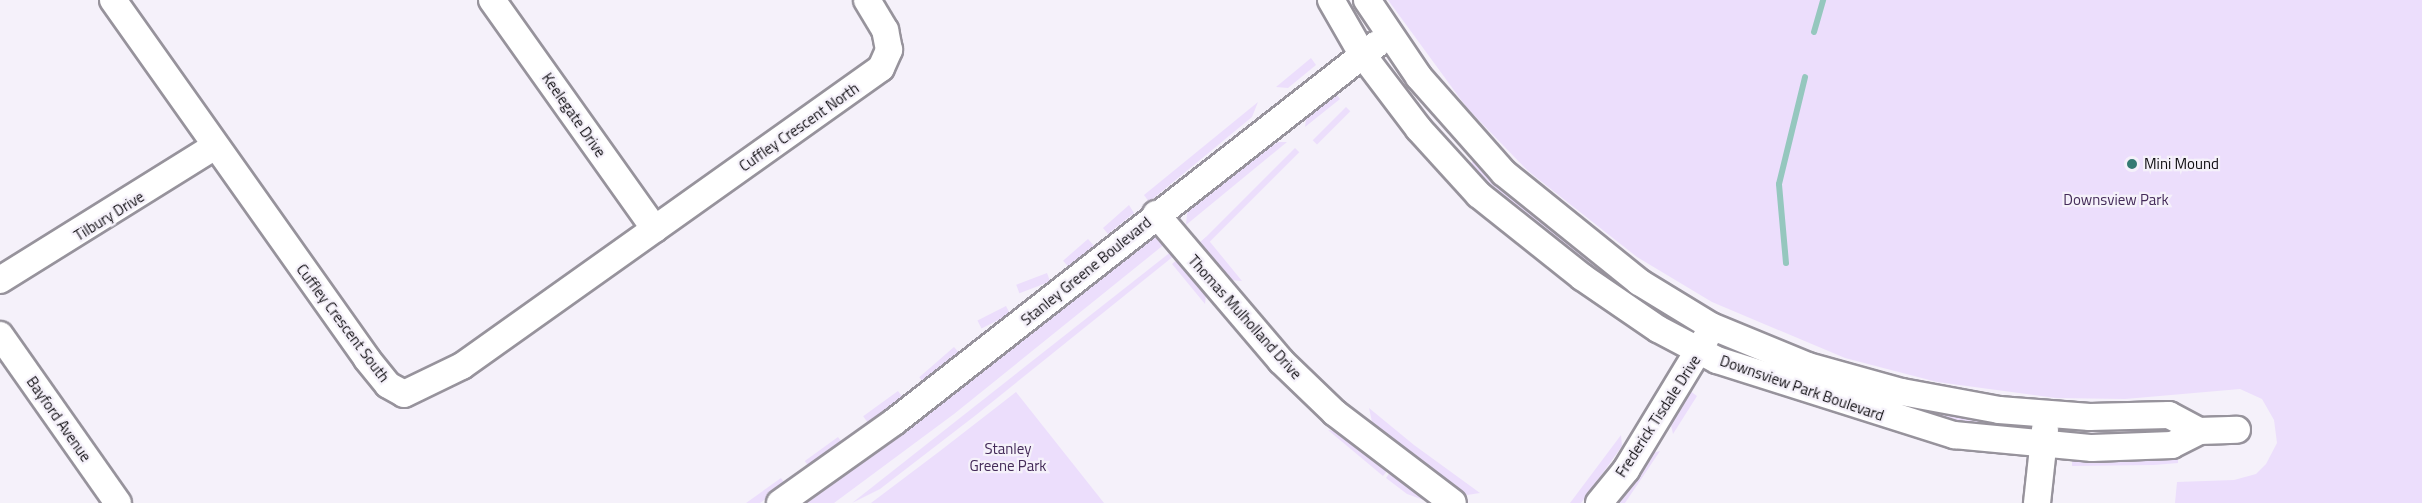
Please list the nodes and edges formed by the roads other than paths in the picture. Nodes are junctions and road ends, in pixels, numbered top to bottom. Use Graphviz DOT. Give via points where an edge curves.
graph roads {
  1 [pos="114,0"];
  2 [pos="492,0"];
  3 [pos="867,0"];
  4 [pos="1331,0"];
  5 [pos="1367,0"];
  6 [pos="1389,36"];
  7 [pos="1362,54"];
  8 [pos="215,146"];
  9 [pos="1156,214"];
  10 [pos="655,229"];
  11 [pos="0,280"];
  12 [pos="1712,326"];
  13 [pos="0,335"];
  14 [pos="1700,351"];
  15 [pos="2046,413"];
  16 [pos="2236,430"];
  17 [pos="2199,431"];
  18 [pos="2043,444"];
  19 [pos="118,503"];
  20 [pos="780,503"];
  21 [pos="1453,503"];
  22 [pos="1599,503"];
  23 [pos="2037,503"];
  1 -- 8 [label="street, Cuffley Crescent South"];
  2 -- 10 [label="street, Keelegate Drive"];
  3 -- 10 [label="street, Cuffley Crescent North" via="885,30 890,50 881,68"];
  4 -- 7 [label="street, Downsview Park Boulevard"];
  5 -- 6 [label="street, Downsview Park Boulevard"];
  6 -- 7 [label="street, Stanley Greene Boulevard"];
  6 -- 12 [label="street, Downsview Park Boulevard" via="1466,134 1511,180 1639,282"];
  7 -- 9 [label="street, Stanley Greene Boulevard"];
  7 -- 14 [label="street, Downsview Park Boulevard" via="1479,195 1582,277"];
  8 -- 10 [label="street, Cuffley Crescent South" via="367,359 388,385 404,394 454,372"];
  8 -- 11 [label="street, Tilbury Drive"];
  9 -- 20 [label="street, Stanley Greene Boulevard" via="894,422"];
  9 -- 21 [label="street, Thomas Mulholland Drive" via="1288,368 1335,413"];
  12 -- 14 [label="street, Frederick Tisdale Drive"];
  12 -- 15 [label="street, Downsview Park Boulevard" via="1808,366 1902,392"];
  13 -- 19 [label="street, Bayford Avenue"];
  14 -- 18 [label="street, Downsview Park Boulevard" via="1873,413 1954,435"];
  14 -- 22 [label="street, Frederick Tisdale Drive"];
  15 -- 17 [label="street, Downsview Park Boulevard" via="2169,415"];
  15 -- 18 [label="street"];
  16 -- 17 [label="street, Downsview Park Boulevard"];
  17 -- 18 [label="street, Downsview Park Boulevard" via="2172,446"];
  18 -- 23 [label="street"];
}
